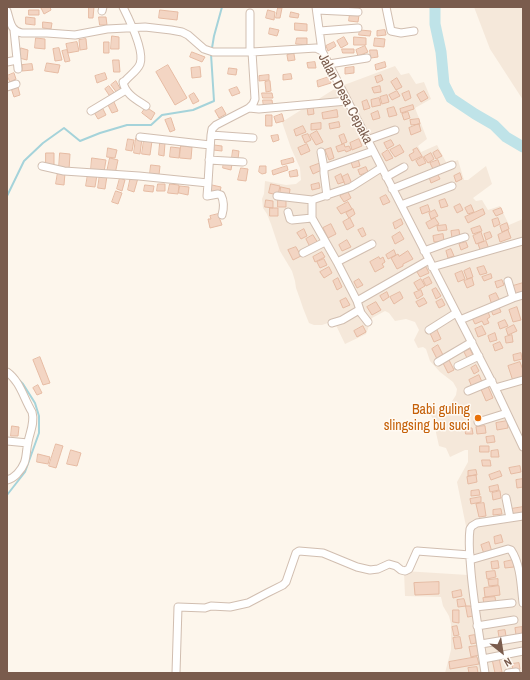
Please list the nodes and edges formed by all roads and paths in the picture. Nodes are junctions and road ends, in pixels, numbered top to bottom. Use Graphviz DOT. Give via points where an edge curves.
graph roads {
  1 [pos="123,7"];
  2 [pos="386,7"];
  3 [pos="317,9"];
  4 [pos="7,11"];
  5 [pos="358,12"];
  6 [pos="250,13"];
  7 [pos="132,27"];
  8 [pos="358,28"];
  9 [pos="14,30"];
  10 [pos="320,31"];
  11 [pos="414,31"];
  12 [pos="322,51"];
  13 [pos="251,52"];
  14 [pos="368,58"];
  15 [pos="17,60"];
  16 [pos="7,62"];
  17 [pos="329,64"];
  18 [pos="18,69"];
  19 [pos="16,84"];
  20 [pos="7,87"];
  21 [pos="126,90"];
  22 [pos="347,101"];
  23 [pos="146,106"];
  24 [pos="249,108"];
  25 [pos="91,111"];
  26 [pos="396,130"];
  27 [pos="210,135"];
  28 [pos="140,137"];
  29 [pos="253,138"];
  30 [pos="367,140"];
  31 [pos="210,145"];
  32 [pos="373,151"];
  33 [pos="321,152"];
  34 [pos="209,160"];
  35 [pos="243,162"];
  36 [pos="452,165"];
  37 [pos="42,166"];
  38 [pos="404,167"];
  39 [pos="324,168"];
  40 [pos="381,168"];
  41 [pos="386,177"];
  42 [pos="208,183"];
  43 [pos="452,186"];
  44 [pos="392,189"];
  45 [pos="277,196"];
  46 [pos="328,196"];
  47 [pos="312,200"];
  48 [pos="401,205"];
  49 [pos="288,212"];
  50 [pos="222,215"];
  51 [pos="312,218"];
  52 [pos="465,237"];
  53 [pos="523,241"];
  54 [pos="324,242"];
  55 [pos="372,244"];
  56 [pos="424,250"];
  57 [pos="303,254"];
  58 [pos="337,262"];
  59 [pos="431,264"];
  60 [pos="508,281"];
  61 [pos="523,295"];
  62 [pos="513,298"];
  63 [pos="357,301"];
  64 [pos="359,310"];
  65 [pos="458,316"];
  66 [pos="368,322"];
  67 [pos="332,323"];
  68 [pos="428,330"];
  69 [pos="472,342"];
  70 [pos="479,356"];
  71 [pos="438,362"];
  72 [pos="458,366"];
  73 [pos="7,372"];
  74 [pos="523,380"];
  75 [pos="492,381"];
  76 [pos="495,388"];
  77 [pos="468,391"];
  78 [pos="507,413"];
  79 [pos="478,422"];
  80 [pos="521,437"];
  81 [pos="7,441"];
  82 [pos="28,443"];
  83 [pos="523,447"];
  84 [pos="7,480"];
  85 [pos="506,498"];
  86 [pos="523,516"];
  87 [pos="510,518"];
  88 [pos="470,557"];
  89 [pos="512,602"];
  90 [pos="523,603"];
  91 [pos="475,607"];
  92 [pos="514,620"];
  93 [pos="477,626"];
  94 [pos="523,637"];
  95 [pos="481,644"];
  96 [pos="523,650"];
  97 [pos="483,660"];
  98 [pos="516,672"];
  99 [pos="176,673"];
  100 [pos="485,673"];
  101 [pos="508,673"];
  1 -- 7 [label="street"];
  2 -- 11 [label="street" via="392,31 401,34"];
  3 -- 5 [label="street"];
  3 -- 10 [label="street"];
  4 -- 9 [label="street"];
  6 -- 13 [label="street"];
  7 -- 9 [label="street, Jalan Desa Cepaka" via="71,35 18,33"];
  7 -- 13 [label="street, Jalan Desa Cepaka" via="145,26 176,31 188,35 204,49 213,52"];
  7 -- 21 [label="street" via="141,62 123,82"];
  8 -- 10 [label="street"];
  9 -- 15 [label="street"];
  10 -- 12 [label="street"];
  12 -- 13 [label="street, Jalan Desa Cepaka" via="316,48"];
  12 -- 17 [label="street, Jalan Desa Cepaka"];
  13 -- 24 [label="street" via="255,99"];
  14 -- 17 [label="street"];
  15 -- 16 [label="street"];
  15 -- 18 [label="street"];
  17 -- 22 [label="street, Jalan Desa Cepaka"];
  19 -- 20 [label="street"];
  21 -- 23 [label="street"];
  21 -- 25 [label="street"];
  22 -- 24 [label="street"];
  22 -- 30 [label="street, Jalan Desa Cepaka"];
  24 -- 27 [label="street" via="216,125"];
  26 -- 30 [label="street"];
  27 -- 29 [label="street"];
  27 -- 31 [label="street"];
  28 -- 31 [label="street"];
  30 -- 32 [label="street, Jalan Desa Cepaka"];
  31 -- 34 [label="street"];
  32 -- 39 [label="street"];
  32 -- 40 [label="street, Jalan Desa Cepaka"];
  33 -- 39 [label="street"];
  34 -- 35 [label="street"];
  34 -- 42 [label="street"];
  36 -- 44 [label="street"];
  37 -- 42 [label="street" via="64,172"];
  38 -- 41 [label="street"];
  39 -- 46 [label="street"];
  40 -- 41 [label="street, Jalan Desa Cepaka"];
  40 -- 46 [label="street" via="351,187"];
  41 -- 44 [label="street, Jalan Desa Cepaka"];
  42 -- 50 [label="street" via="207,196 222,196"];
  43 -- 48 [label="street"];
  44 -- 48 [label="street, Jalan Desa Cepaka"];
  45 -- 47 [label="street"];
  46 -- 47 [label="street"];
  47 -- 51 [label="street"];
  48 -- 56 [label="street, Jalan Desa Cepaka"];
  49 -- 51 [label="street" via="292,220"];
  51 -- 54 [label="street"];
  52 -- 56 [label="street"];
  53 -- 59 [label="street"];
  54 -- 57 [label="street"];
  54 -- 58 [label="street"];
  55 -- 58 [label="street"];
  56 -- 59 [label="street, Jalan Desa Cepaka"];
  58 -- 63 [label="street"];
  59 -- 63 [label="street"];
  59 -- 65 [label="street, Jalan Desa Cepaka"];
  60 -- 62 [label="street"];
  61 -- 62 [label="street"];
  62 -- 65 [label="street"];
  63 -- 64 [label="street"];
  64 -- 66 [label="street"];
  64 -- 67 [label="street"];
  65 -- 68 [label="street"];
  65 -- 69 [label="street, Jalan Desa Cepaka"];
  69 -- 70 [label="street, Jalan Desa Cepaka"];
  69 -- 71 [label="street"];
  70 -- 72 [label="street"];
  70 -- 75 [label="street, Jalan Desa Cepaka"];
  73 -- 82 [label="street" via="16,381 33,414"];
  74 -- 76 [label="street"];
  75 -- 76 [label="street, Jalan Desa Cepaka"];
  75 -- 77 [label="street"];
  76 -- 78 [label="street, Jalan Desa Cepaka"];
  78 -- 79 [label="street"];
  78 -- 80 [label="street, Jalan Desa Cepaka"];
  80 -- 83 [label="street, Jalan Desa Cepaka"];
  81 -- 82 [label="street"];
  82 -- 84 [label="street" via="24,465 13,478"];
  85 -- 87 [label="street"];
  86 -- 87 [label="street"];
  87 -- 88 [label="street" via="472,526 469,533"];
  88 -- 90 [label="street" via="511,550 520,574"];
  88 -- 91 [label="street"];
  88 -- 99 [label="street" via="417,551 409,569 405,571 389,564 370,570 323,553 299,551 286,582 248,603 230,607 178,607"];
  89 -- 91 [label="street"];
  91 -- 93 [label="street"];
  92 -- 93 [label="street"];
  93 -- 95 [label="street"];
  94 -- 95 [label="street"];
  95 -- 97 [label="street"];
  96 -- 97 [label="street"];
  97 -- 100 [label="street"];
  98 -- 101 [label="street"];
}
